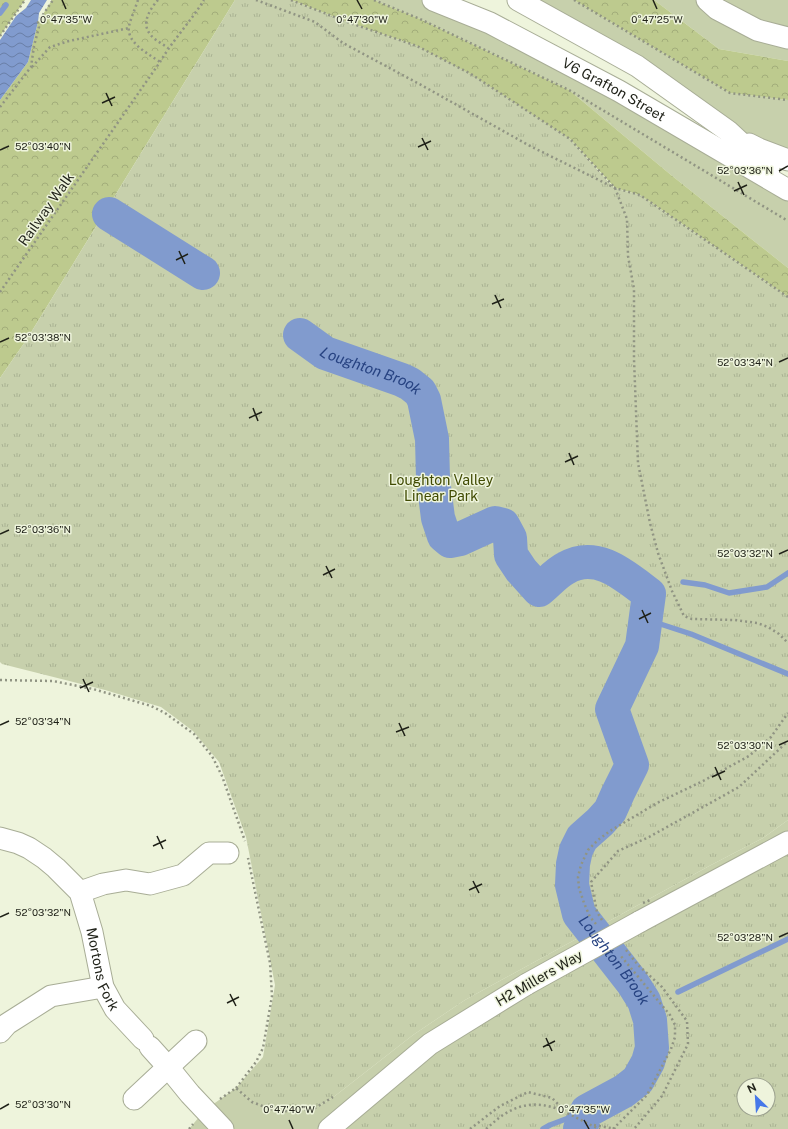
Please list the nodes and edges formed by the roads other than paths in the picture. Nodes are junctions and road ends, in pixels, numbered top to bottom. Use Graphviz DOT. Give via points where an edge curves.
graph roads {
  1 [pos="433,0"];
  2 [pos="518,0"];
  3 [pos="706,0"];
  4 [pos="788,38"];
  5 [pos="728,132"];
  6 [pos="788,160"];
  7 [pos="788,186"];
  8 [pos="788,190"];
  9 [pos="0,838"];
  10 [pos="788,842"];
  11 [pos="238,855"];
  12 [pos="80,892"];
  13 [pos="104,987"];
  14 [pos="0,1032"];
  15 [pos="196,1041"];
  16 [pos="168,1066"];
  17 [pos="134,1099"];
  18 [pos="215,1123"];
  19 [pos="329,1129"];
  1 -- 8 [label="street, V6 Grafton Street" via="490,23 598,80"];
  2 -- 5 [label="street, V6 Grafton Street" via="637,66"];
  3 -- 4 [label="street" via="717,9 757,30"];
  5 -- 6 [label="street" via="759,149"];
  5 -- 7 [label="street, V6 Grafton Street"];
  9 -- 12 [label="street, Mortons Fork" via="29,848 44,858"];
  10 -- 19 [label="street, H2 Millers Way, bridge" via="527,984 430,1044"];
  11 -- 12 [label="street" via="209,853 183,875 150,884 126,880 102,884"];
  12 -- 13 [label="street, Mortons Fork"];
  13 -- 14 [label="street" via="51,996 7,1024"];
  13 -- 16 [label="street, Mortons Fork" via="115,1009"];
  15 -- 16 [label="street"];
  16 -- 17 [label="street"];
  16 -- 18 [label="street, Mortons Fork"];
}
